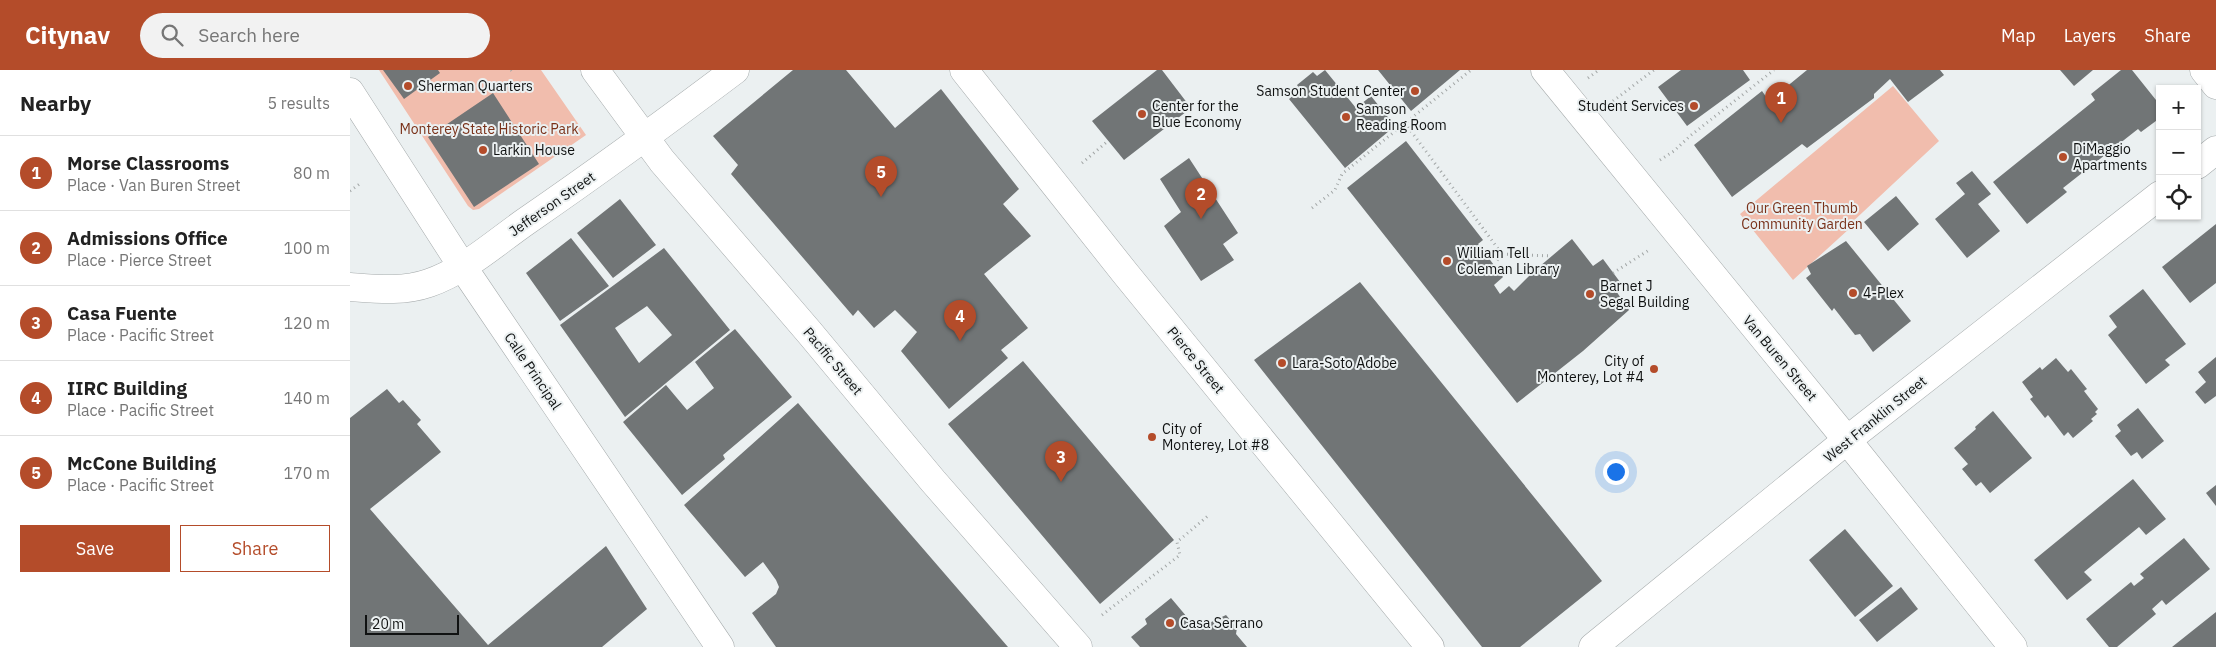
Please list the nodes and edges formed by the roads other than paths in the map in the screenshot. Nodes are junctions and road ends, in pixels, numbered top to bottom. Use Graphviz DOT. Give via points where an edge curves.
graph roads {
  1 [pos="594,70"];
  2 [pos="735,70"];
  3 [pos="964,70"];
  4 [pos="1545,70"];
  5 [pos="2204,70"];
  6 [pos="2216,85"];
  7 [pos="350,92"];
  8 [pos="644,138"];
  9 [pos="2216,150"];
  10 [pos="2201,162"];
  11 [pos="2156,197"];
  12 [pos="462,266"];
  13 [pos="350,287"];
  14 [pos="1847,440"];
  15 [pos="720,647"];
  16 [pos="1078,647"];
  17 [pos="1430,647"];
  18 [pos="1593,647"];
  19 [pos="2013,647"];
  1 -- 8 [label="street, Pacific Street"];
  2 -- 8 [label="street, Jefferson Street"];
  3 -- 17 [label="street, Pierce Street"];
  4 -- 14 [label="street, Van Buren Street"];
  5 -- 6 [label="street"];
  7 -- 12 [label="street, Calle Principal"];
  8 -- 12 [label="street, Jefferson Street"];
  8 -- 16 [label="street, Pacific Street" via="933,481"];
  9 -- 10 [label="street"];
  11 -- 14 [label="street, West Franklin Street"];
  12 -- 13 [label="street, Jefferson Street" via="411,289"];
  12 -- 15 [label="street, Calle Principal"];
  14 -- 18 [label="street, West Franklin Street"];
  14 -- 19 [label="street, Van Buren Street"];
}
